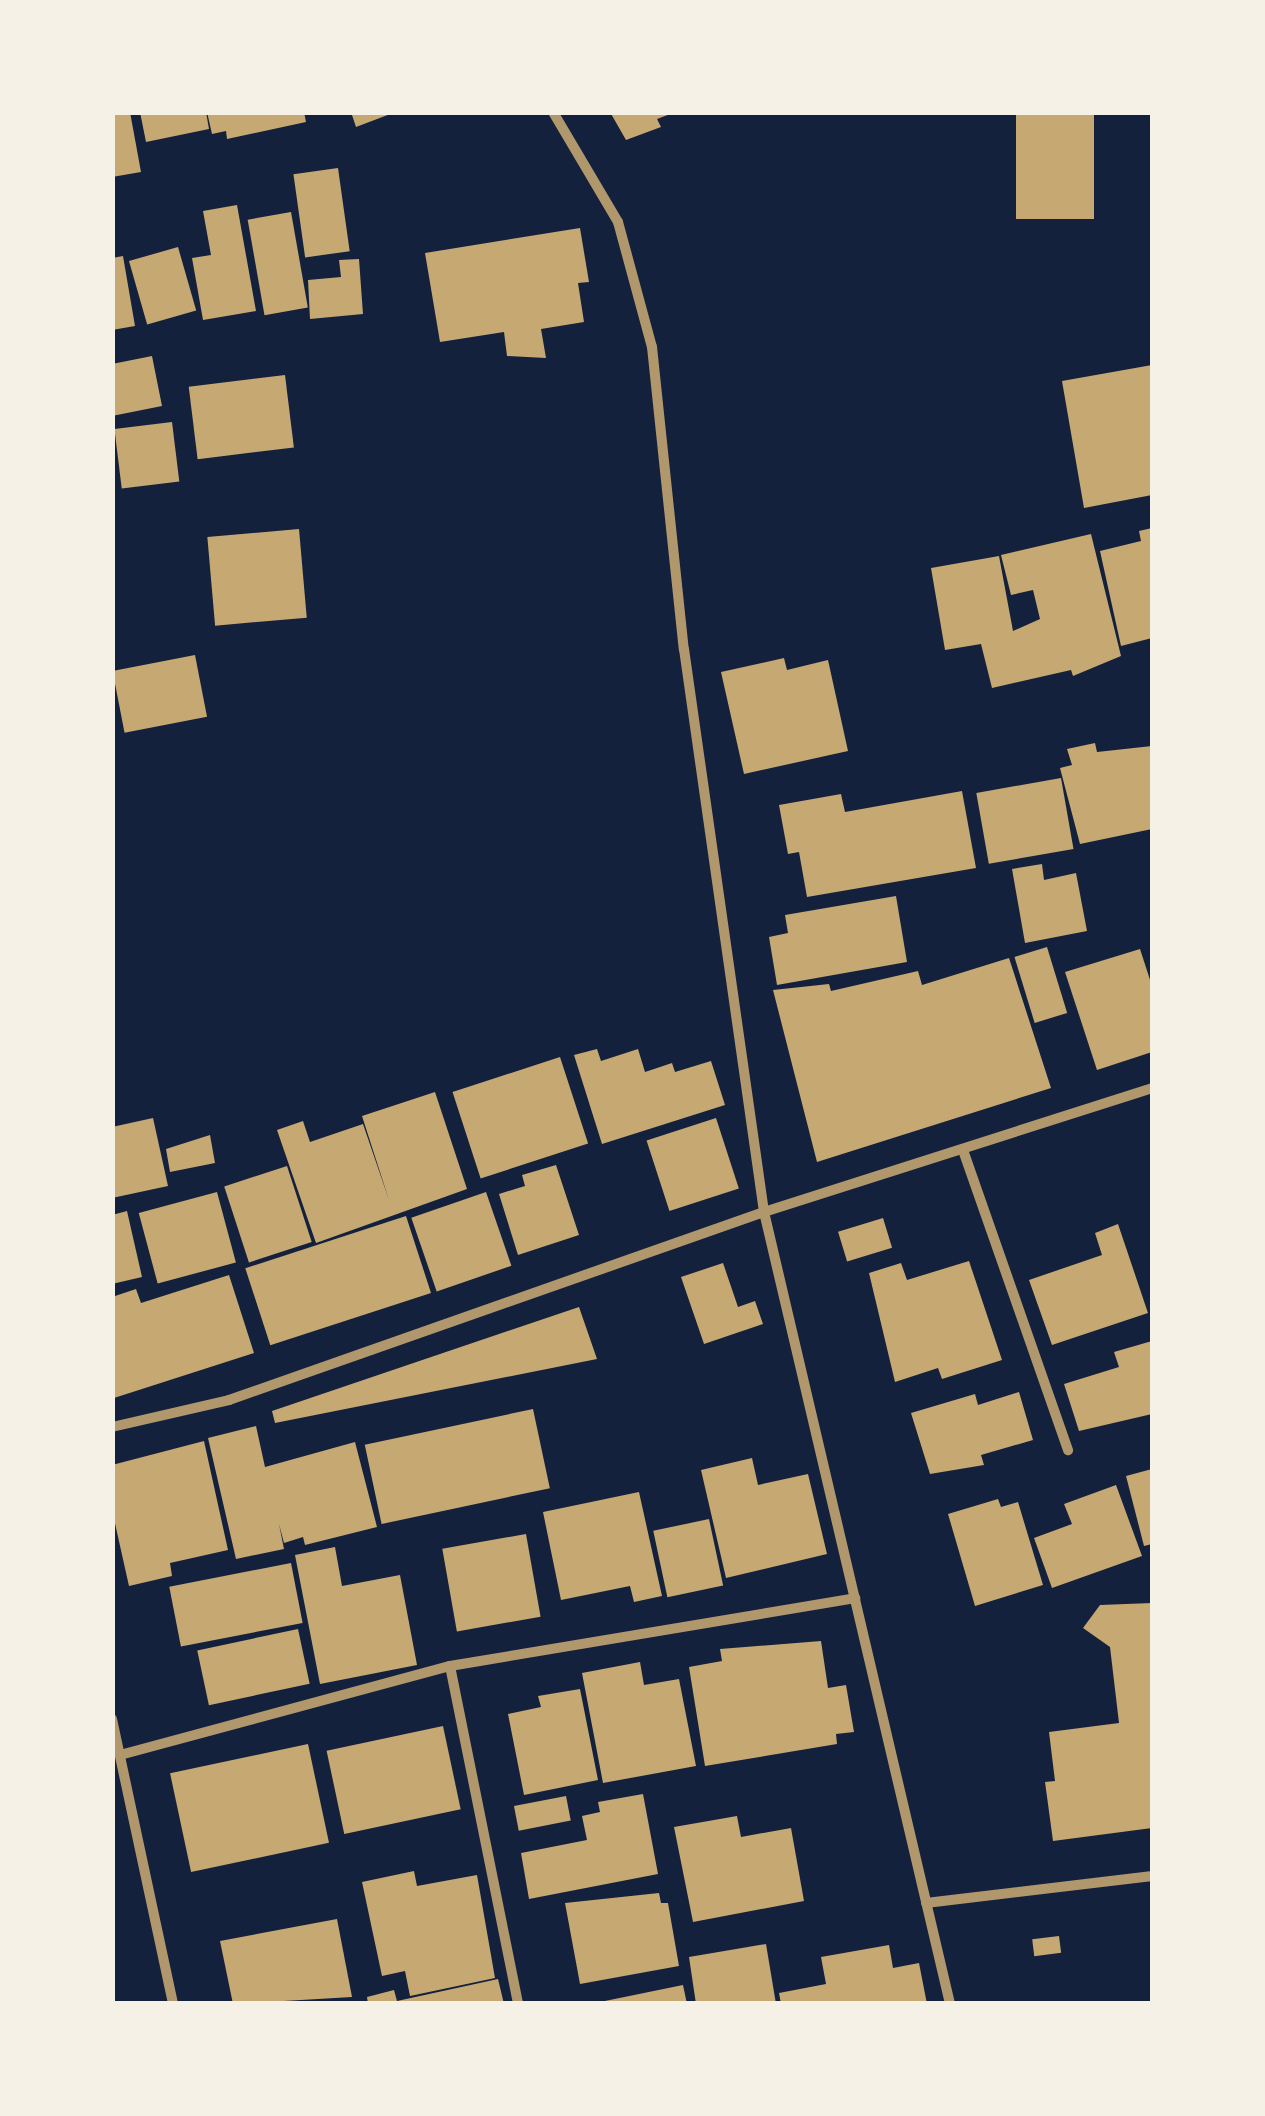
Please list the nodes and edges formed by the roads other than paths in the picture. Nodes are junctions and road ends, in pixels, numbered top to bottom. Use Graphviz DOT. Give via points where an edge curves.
graph roads {
  1 [pos="552,112"];
  2 [pos="1152,1088"];
  3 [pos="964,1153"];
  4 [pos="764,1212"];
  5 [pos="112,1428"];
  6 [pos="1068,1450"];
  7 [pos="855,1598"];
  8 [pos="450,1666"];
  9 [pos="112,1719"];
  10 [pos="120,1755"];
  11 [pos="1152,1876"];
  12 [pos="926,1902"];
  13 [pos="173,2004"];
  14 [pos="518,2004"];
  15 [pos="950,2004"];
  1 -- 4 [label="street" via="618,222 652,347 684,649"];
  2 -- 3 [label="street"];
  3 -- 4 [label="street"];
  3 -- 6 [label="street"];
  4 -- 5 [label="street" via="229,1400"];
  4 -- 7 [label="street"];
  7 -- 8 [label="street"];
  7 -- 12 [label="street"];
  8 -- 10 [label="street"];
  8 -- 14 [label="street"];
  9 -- 10 [label="street"];
  10 -- 13 [label="street"];
  11 -- 12 [label="street"];
  12 -- 15 [label="street"];
}
